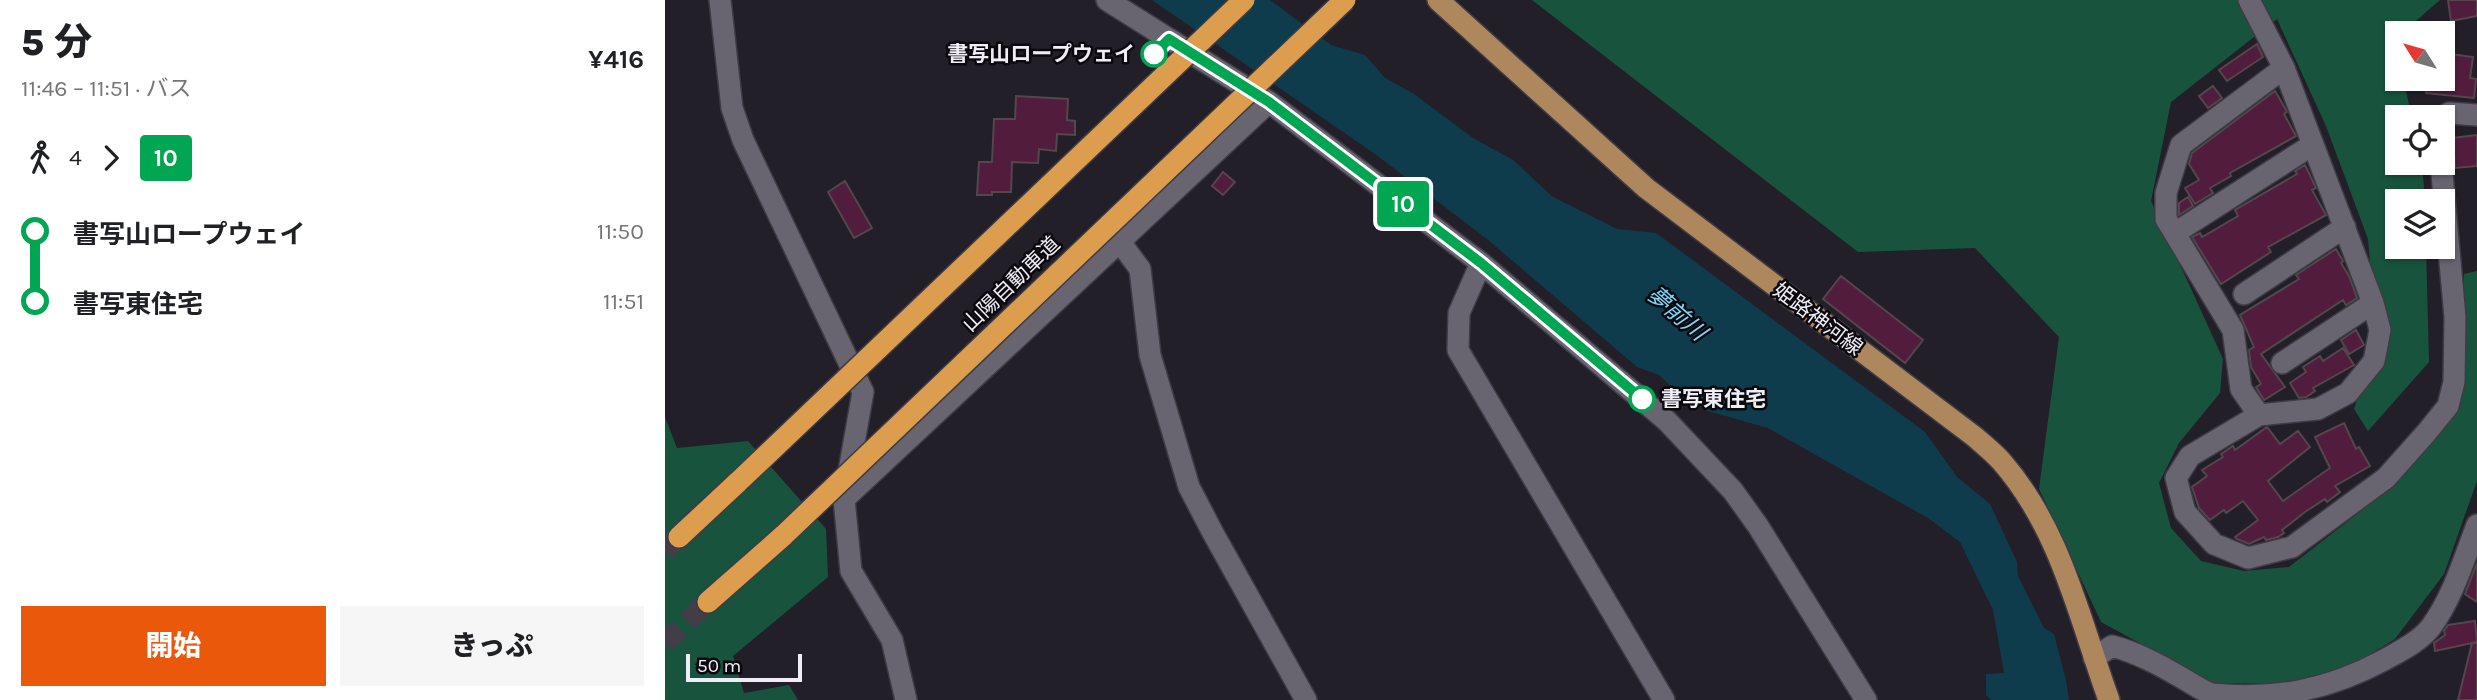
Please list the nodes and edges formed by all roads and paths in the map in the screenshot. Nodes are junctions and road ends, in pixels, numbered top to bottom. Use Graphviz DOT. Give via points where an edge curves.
graph roads {
  1 [pos="720,0"];
  2 [pos="1107,0"];
  3 [pos="1244,0"];
  4 [pos="1345,0"];
  5 [pos="1438,0"];
  6 [pos="2249,0"];
  7 [pos="2284,68"];
  8 [pos="1269,102"];
  9 [pos="2455,113"];
  10 [pos="2477,115"];
  11 [pos="2312,145"];
  12 [pos="2442,175"];
  13 [pos="2344,227"];
  14 [pos="2175,233"];
  15 [pos="1120,242"];
  16 [pos="1481,263"];
  17 [pos="2244,294"];
  18 [pos="2373,303"];
  19 [pos="2282,363"];
  20 [pos="2259,415"];
  21 [pos="844,499"];
  22 [pos="2477,525"];
  23 [pos="679,537"];
  24 [pos="708,602"];
  25 [pos="2094,658"];
  26 [pos="2406,665"];
  27 [pos="905,700"];
  28 [pos="1306,700"];
  29 [pos="1664,700"];
  30 [pos="1866,700"];
  31 [pos="2109,700"];
  32 [pos="2327,700"];
  1 -- 21 [label="street" via="732,108 743,140 863,392"];
  2 -- 8 [label="street"];
  3 -- 23 [label="highway, bridge"];
  4 -- 24 [label="highway, 山陽自動車道, bridge"];
  5 -- 25 [label="main road, 姫路神河線" via="1646,188 2001,460 2046,527"];
  6 -- 7 [label="street"];
  7 -- 11 [label="street"];
  7 -- 14 [label="street" via="2181,145 2166,193 2166,219"];
  8 -- 15 [label="street"];
  8 -- 16 [label="street"];
  9 -- 10 [label="street"];
  11 -- 13 [label="street"];
  11 -- 14 [label="street"];
  12 -- 20 [label="street" via="2455,317 2448,406 2386,478 2292,547 2248,558 2214,544 2185,512 2176,478 2190,456"];
  13 -- 17 [label="street"];
  13 -- 18 [label="street"];
  14 -- 20 [label="street" via="2233,330 2241,389"];
  15 -- 21 [label="street"];
  15 -- 28 [label="street" via="1140,270 1150,355 1189,487"];
  16 -- 29 [label="street" via="1459,313 1458,350"];
  16 -- 30 [label="street" via="1667,421 1719,475 1758,526"];
  18 -- 19 [label="street"];
  18 -- 20 [label="street" via="2380,330 2374,361 2348,393 2318,410"];
  21 -- 27 [label="street" via="851,571 892,640"];
  22 -- 25 [label="street" via="2448,598 2430,628 2409,646 2308,695 2235,698 2210,693 2136,652 2112,646"];
  25 -- 31 [label="main road, 姫路神河線"];
  26 -- 32 [label="street"];
}
